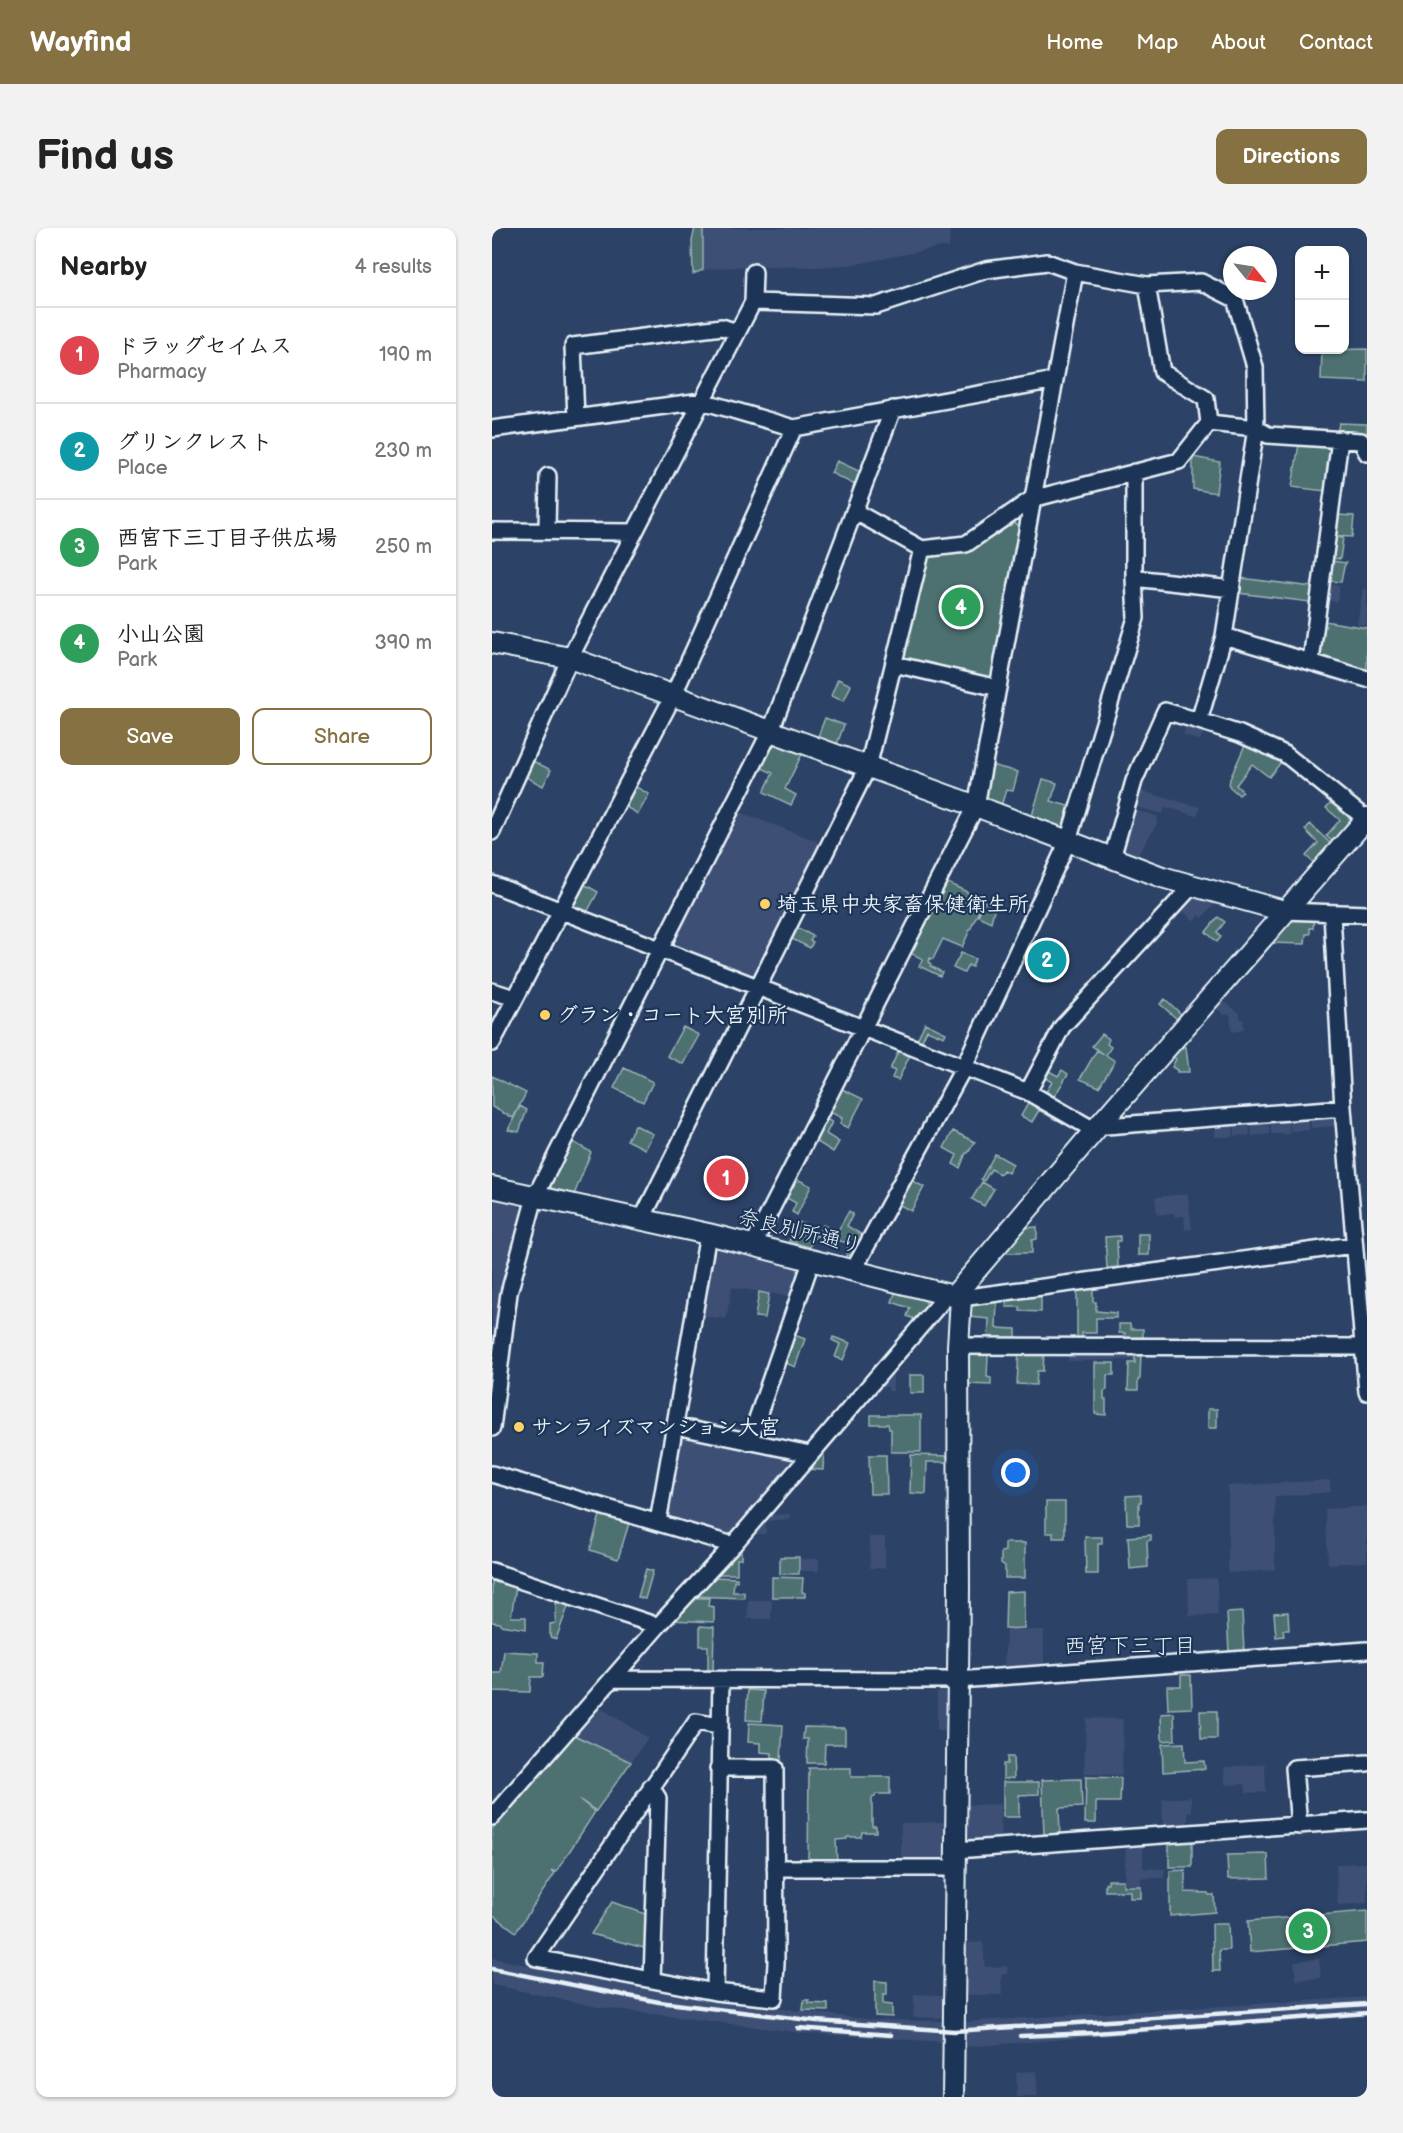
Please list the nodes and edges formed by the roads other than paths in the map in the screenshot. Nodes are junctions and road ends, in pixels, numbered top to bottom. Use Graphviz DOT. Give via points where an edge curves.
graph roads {
  1 [pos="754,272"];
  2 [pos="1075,272"];
  3 [pos="1147,285"];
  4 [pos="753,302"];
  5 [pos="737,332"];
  6 [pos="1055,380"];
  7 [pos="702,401"];
  8 [pos="893,409"];
  9 [pos="576,418"];
  10 [pos="1209,423"];
  11 [pos="794,428"];
  12 [pos="1256,428"];
  13 [pos="492,429"];
  14 [pos="1340,439"];
  15 [pos="1367,453"];
  16 [pos="1134,472"];
  17 [pos="548,476"];
  18 [pos="1032,499"];
  19 [pos="854,511"];
  20 [pos="492,531"];
  21 [pos="547,531"];
  22 [pos="635,532"];
  23 [pos="922,549"];
  24 [pos="1134,578"];
  25 [pos="1232,589"];
  26 [pos="1224,636"];
  27 [pos="492,643"];
  28 [pos="570,658"];
  29 [pos="1311,662"];
  30 [pos="894,664"];
  31 [pos="1367,679"];
  32 [pos="998,688"];
  33 [pos="673,696"];
  34 [pos="1199,721"];
  35 [pos="771,730"];
  36 [pos="868,767"];
  37 [pos="976,806"];
  38 [pos="1366,818"];
  39 [pos="492,832"];
  40 [pos="1068,841"];
  41 [pos="1112,858"];
  42 [pos="492,884"];
  43 [pos="1191,886"];
  44 [pos="1284,911"];
  45 [pos="560,912"];
  46 [pos="1332,914"];
  47 [pos="1367,914"];
  48 [pos="659,950"];
  49 [pos="757,989"];
  50 [pos="492,991"];
  51 [pos="515,998"];
  52 [pos="863,1028"];
  53 [pos="492,1043"];
  54 [pos="964,1067"];
  55 [pos="1028,1092"];
  56 [pos="1343,1108"];
  57 [pos="1097,1127"];
  58 [pos="492,1187"];
  59 [pos="535,1197"];
  60 [pos="642,1218"];
  61 [pos="708,1234"];
  62 [pos="753,1245"];
  63 [pos="1353,1245"];
  64 [pos="812,1260"];
  65 [pos="854,1269"];
  66 [pos="1362,1283"];
  67 [pos="954,1296"];
  68 [pos="958,1346"];
  69 [pos="1363,1347"];
  70 [pos="1366,1373"];
  71 [pos="1367,1392"];
  72 [pos="675,1426"];
  73 [pos="492,1428"];
  74 [pos="749,1442"];
  75 [pos="810,1454"];
  76 [pos="492,1474"];
  77 [pos="658,1522"];
  78 [pos="733,1545"];
  79 [pos="492,1571"];
  80 [pos="658,1626"];
  81 [pos="1367,1650"];
  82 [pos="612,1679"];
  83 [pos="721,1680"];
  84 [pos="958,1680"];
  85 [pos="719,1726"];
  86 [pos="1367,1763"];
  87 [pos="718,1768"];
  88 [pos="651,1787"];
  89 [pos="492,1817"];
  90 [pos="1367,1820"];
  91 [pos="1299,1826"];
  92 [pos="956,1859"];
  93 [pos="775,1868"];
  94 [pos="652,1980"];
  95 [pos="715,1992"];
  96 [pos="953,2097"];
  1 -- 4 [label="street"];
  2 -- 3 [label="street"];
  2 -- 4 [label="street" via="1047,262 986,270 876,306"];
  2 -- 6 [label="street"];
  3 -- 10 [label="street" via="1162,372 1206,399"];
  3 -- 12 [label="street" via="1201,282 1235,298 1255,367"];
  4 -- 5 [label="street"];
  5 -- 7 [label="street"];
  5 -- 9 [label="street" via="722,327 573,346"];
  6 -- 8 [label="street"];
  6 -- 18 [label="street"];
  7 -- 9 [label="street"];
  7 -- 11 [label="street"];
  7 -- 22 [label="street"];
  8 -- 11 [label="street"];
  8 -- 19 [label="street"];
  9 -- 13 [label="street"];
  10 -- 12 [label="street"];
  10 -- 16 [label="street" via="1179,461"];
  11 -- 33 [label="street"];
  12 -- 14 [label="street" via="1268,435"];
  12 -- 25 [label="street"];
  14 -- 15 [label="street" via="1361,441"];
  14 -- 29 [label="street"];
  16 -- 18 [label="street"];
  16 -- 24 [label="street"];
  17 -- 21 [label="street"];
  18 -- 23 [label="street" via="966,544"];
  18 -- 32 [label="street"];
  19 -- 23 [label="street"];
  19 -- 35 [label="street"];
  20 -- 21 [label="street"];
  21 -- 22 [label="street"];
  22 -- 28 [label="street"];
  23 -- 30 [label="street"];
  24 -- 25 [label="street"];
  24 -- 40 [label="street" via="1136,618"];
  25 -- 26 [label="street"];
  26 -- 29 [label="street"];
  26 -- 34 [label="street"];
  27 -- 28 [label="street"];
  28 -- 33 [label="street"];
  28 -- 39 [label="street"];
  29 -- 31 [label="street"];
  30 -- 32 [label="street"];
  30 -- 36 [label="street"];
  32 -- 37 [label="street"];
  33 -- 35 [label="street"];
  33 -- 45 [label="street"];
  34 -- 38 [label="street" via="1285,754"];
  34 -- 41 [label="street" via="1165,711 1134,781"];
  35 -- 36 [label="street"];
  35 -- 48 [label="street"];
  36 -- 37 [label="street"];
  36 -- 49 [label="street"];
  37 -- 40 [label="street"];
  37 -- 52 [label="street"];
  38 -- 44 [label="street"];
  40 -- 41 [label="street"];
  40 -- 54 [label="street"];
  41 -- 43 [label="street"];
  42 -- 45 [label="street"];
  43 -- 44 [label="street"];
  43 -- 55 [label="street" via="1062,1027"];
  44 -- 46 [label="street"];
  44 -- 57 [label="street"];
  45 -- 48 [label="street"];
  45 -- 51 [label="street"];
  46 -- 47 [label="street"];
  46 -- 56 [label="street"];
  48 -- 49 [label="street"];
  48 -- 59 [label="street"];
  49 -- 52 [label="street"];
  49 -- 60 [label="street"];
  50 -- 51 [label="street"];
  51 -- 53 [label="street"];
  52 -- 54 [label="street"];
  52 -- 62 [label="street"];
  54 -- 55 [label="street"];
  54 -- 65 [label="street"];
  55 -- 57 [label="street"];
  56 -- 57 [label="street"];
  56 -- 63 [label="street"];
  57 -- 67 [label="street"];
  58 -- 59 [label="street, 奈良別所通り"];
  59 -- 60 [label="street, 奈良別所通り"];
  59 -- 73 [label="street" via="509,1293"];
  60 -- 61 [label="street, 奈良別所通り"];
  61 -- 62 [label="street, 奈良別所通り"];
  61 -- 72 [label="street"];
  62 -- 64 [label="street, 奈良別所通り"];
  63 -- 66 [label="street"];
  63 -- 67 [label="street"];
  64 -- 65 [label="street, 奈良別所通り"];
  64 -- 74 [label="street"];
  65 -- 67 [label="street, 奈良別所通り"];
  66 -- 69 [label="street"];
  67 -- 68 [label="street"];
  67 -- 75 [label="street"];
  68 -- 69 [label="street"];
  68 -- 84 [label="street"];
  69 -- 70 [label="street"];
  70 -- 71 [label="street"];
  72 -- 74 [label="street"];
  72 -- 77 [label="street"];
  74 -- 75 [label="street"];
  75 -- 78 [label="street"];
  76 -- 77 [label="street"];
  77 -- 78 [label="street"];
  78 -- 80 [label="street"];
  79 -- 80 [label="street"];
  80 -- 82 [label="street"];
  81 -- 84 [label="street"];
  82 -- 83 [label="street"];
  82 -- 89 [label="street"];
  83 -- 84 [label="street"];
  83 -- 85 [label="street"];
  84 -- 92 [label="street"];
  85 -- 87 [label="street"];
  85 -- 88 [label="street" via="696,1722"];
  86 -- 91 [label="street" via="1294,1768"];
  87 -- 93 [label="street" via="775,1768"];
  87 -- 95 [label="street"];
  88 -- 94 [label="street" via="658,1798"];
  88 -- 94 [label="street" via="536,1958"];
  90 -- 91 [label="street"];
  91 -- 92 [label="street"];
  92 -- 93 [label="street"];
  92 -- 96 [label="street"];
  93 -- 95 [label="street" via="774,1998"];
  94 -- 95 [label="street"];
}
